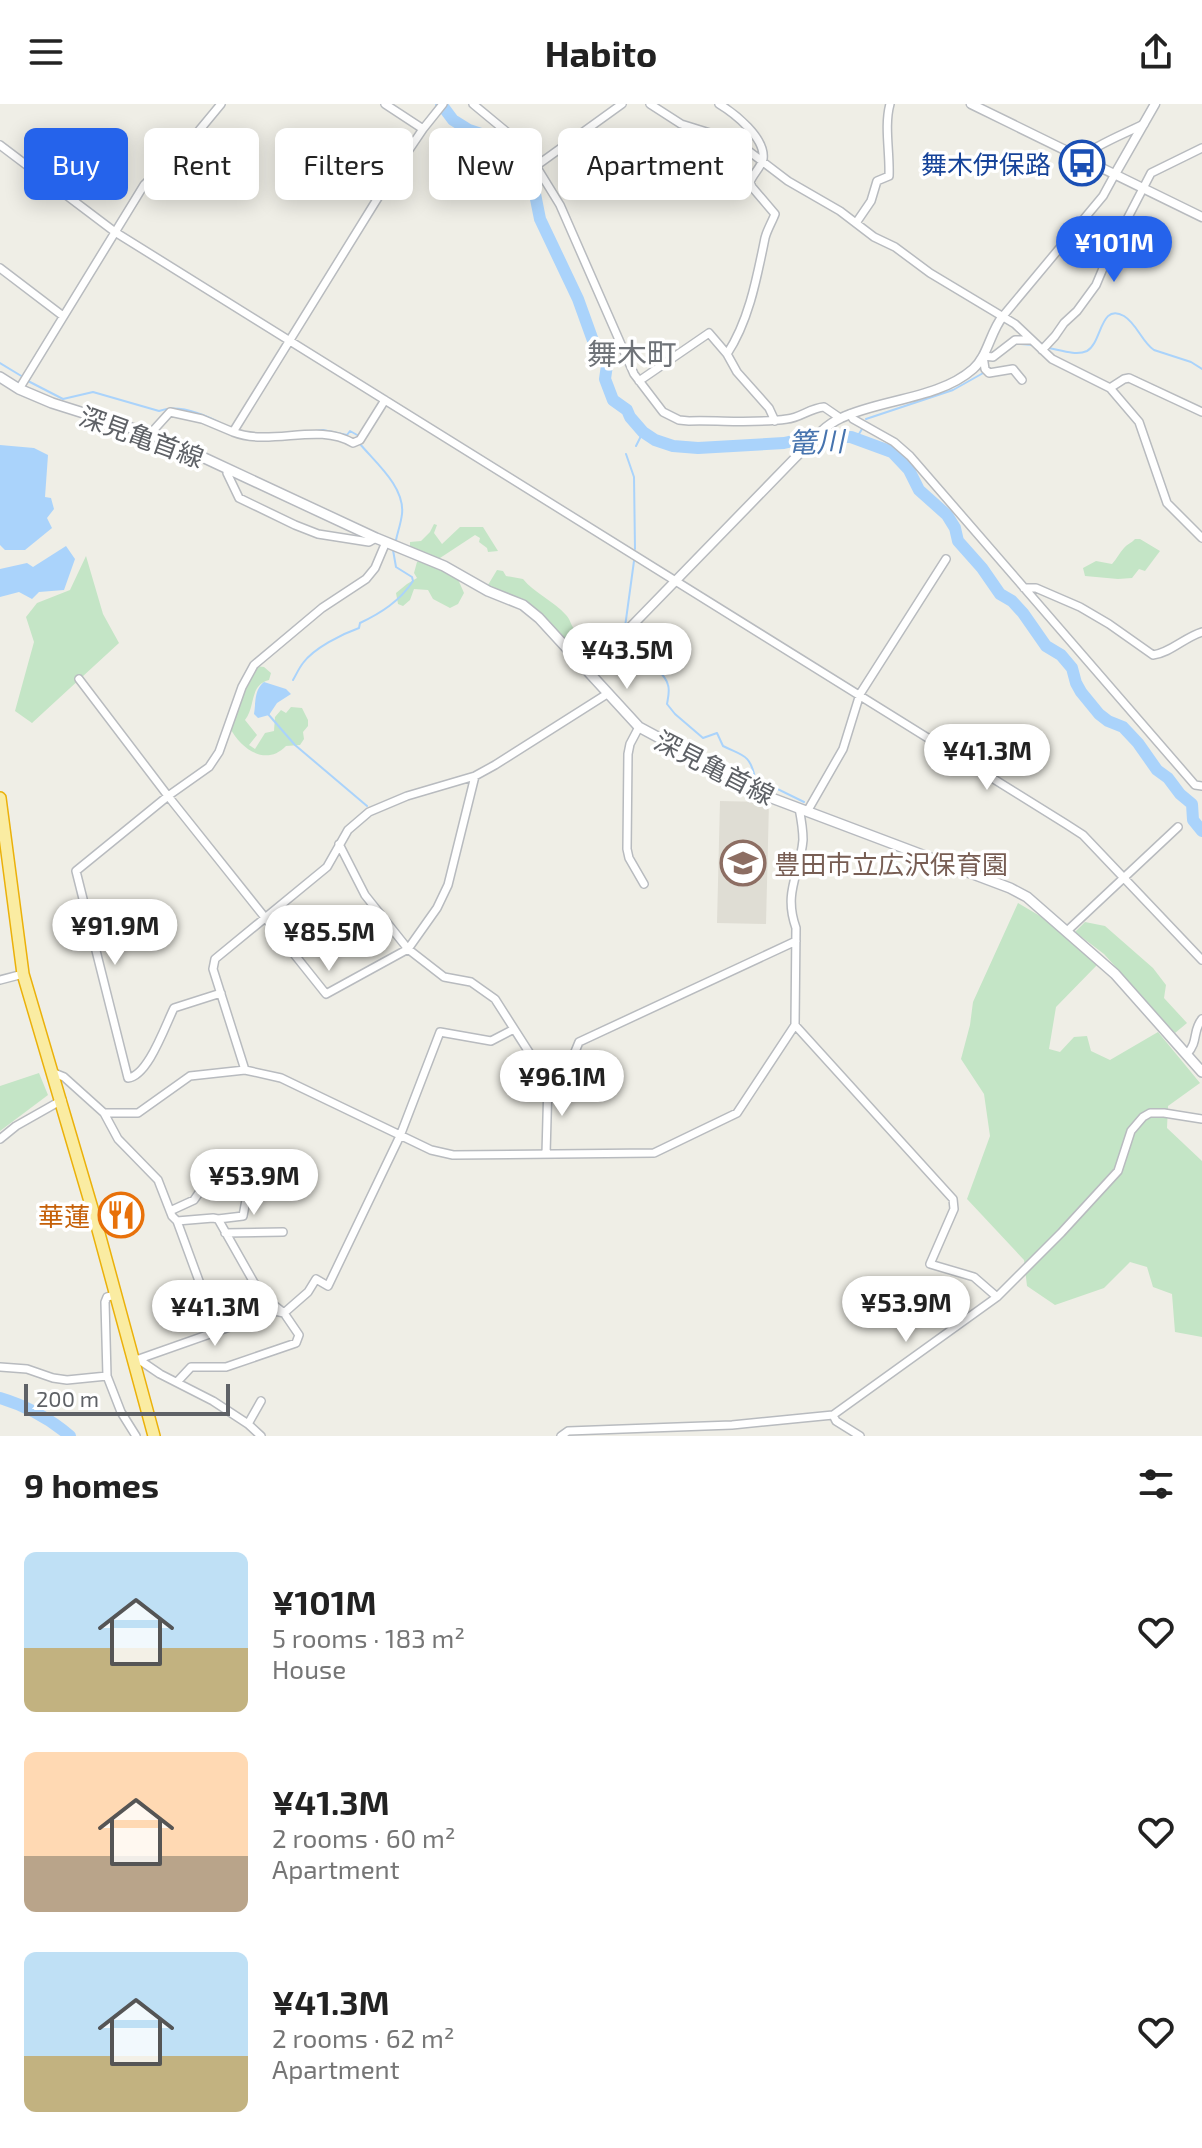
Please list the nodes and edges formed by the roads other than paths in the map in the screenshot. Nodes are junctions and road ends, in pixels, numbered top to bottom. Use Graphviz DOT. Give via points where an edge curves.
graph roads {
  1 [pos="221,104"];
  2 [pos="385,104"];
  3 [pos="443,104"];
  4 [pos="473,104"];
  5 [pos="622,104"];
  6 [pos="650,104"];
  7 [pos="719,104"];
  8 [pos="890,104"];
  9 [pos="971,104"];
  10 [pos="1155,104"];
  11 [pos="1144,124"];
  12 [pos="424,128"];
  13 [pos="502,128"];
  14 [pos="0,145"];
  15 [pos="1202,148"];
  16 [pos="1081,157"];
  17 [pos="762,160"];
  18 [pos="542,162"];
  19 [pos="1115,174"];
  20 [pos="542,176"];
  21 [pos="1142,187"];
  22 [pos="1202,217"];
  23 [pos="856,223"];
  24 [pos="115,232"];
  25 [pos="0,268"];
  26 [pos="63,316"];
  27 [pos="1003,316"];
  28 [pos="290,340"];
  29 [pos="1030,340"];
  30 [pos="1042,350"];
  31 [pos="727,354"];
  32 [pos="983,356"];
  33 [pos="0,377"];
  34 [pos="1022,380"];
  35 [pos="639,381"];
  36 [pos="23,382"];
  37 [pos="1110,388"];
  38 [pos="385,400"];
  39 [pos="1202,412"];
  40 [pos="850,414"];
  41 [pos="839,419"];
  42 [pos="775,421"];
  43 [pos="234,432"];
  44 [pos="150,434"];
  45 [pos="228,469"];
  46 [pos="376,538"];
  47 [pos="1202,538"];
  48 [pos="386,542"];
  49 [pos="946,559"];
  50 [pos="676,580"];
  51 [pos="1024,588"];
  52 [pos="1202,632"];
  53 [pos="573,656"];
  54 [pos="79,679"];
  55 [pos="607,694"];
  56 [pos="860,694"];
  57 [pos="639,727"];
  58 [pos="475,776"];
  59 [pos="1202,786"];
  60 [pos="168,796"];
  61 [pos="0,798"];
  62 [pos="804,809"];
  63 [pos="1178,827"];
  64 [pos="339,844"];
  65 [pos="1123,877"];
  66 [pos="644,884"];
  67 [pos="266,919"];
  68 [pos="1067,931"];
  69 [pos="796,941"];
  70 [pos="408,949"];
  71 [pos="1202,960"];
  72 [pos="23,974"];
  73 [pos="0,980"];
  74 [pos="221,993"];
  75 [pos="1202,1019"];
  76 [pos="795,1025"];
  77 [pos="514,1029"];
  78 [pos="1187,1054"];
  79 [pos="245,1070"];
  80 [pos="1202,1072"];
  81 [pos="54,1073"];
  82 [pos="548,1082"];
  83 [pos="62,1100"];
  84 [pos="104,1113"];
  85 [pos="1202,1119"];
  86 [pos="400,1136"];
  87 [pos="0,1139"];
  88 [pos="546,1154"];
  89 [pos="209,1178"];
  90 [pos="247,1195"];
  91 [pos="170,1211"];
  92 [pos="218,1219"];
  93 [pos="177,1221"];
  94 [pos="283,1232"];
  95 [pos="225,1233"];
  96 [pos="115,1295"];
  97 [pos="997,1297"];
  98 [pos="284,1313"];
  99 [pos="217,1330"];
  100 [pos="136,1359"];
  101 [pos="0,1367"];
  102 [pos="107,1376"];
  103 [pos="177,1382"];
  104 [pos="261,1401"];
  105 [pos="833,1415"];
  106 [pos="248,1424"];
  107 [pos="732,1425"];
  108 [pos="136,1436"];
  109 [pos="154,1436"];
  110 [pos="261,1436"];
  111 [pos="561,1436"];
  112 [pos="731,1436"];
  113 [pos="860,1436"];
  1 -- 24 [label="street" via="173,162 144,185"];
  2 -- 12 [label="street"];
  3 -- 12 [label="street"];
  4 -- 13 [label="street"];
  5 -- 18 [label="street"];
  6 -- 17 [label="street" via="681,124 726,138"];
  7 -- 17 [label="street" via="758,139"];
  8 -- 23 [label="street" via="889,176 877,181"];
  9 -- 16 [label="street"];
  10 -- 11 [label="street"];
  11 -- 16 [label="street"];
  11 -- 19 [label="street"];
  12 -- 28 [label="street"];
  14 -- 24 [label="street"];
  15 -- 21 [label="street" via="1154,171"];
  16 -- 19 [label="street"];
  17 -- 23 [label="street"];
  17 -- 31 [label="street" via="750,182 775,214 752,301"];
  19 -- 21 [label="street"];
  19 -- 27 [label="street" via="1103,196"];
  20 -- 35 [label="street" via="568,221"];
  21 -- 22 [label="street"];
  21 -- 30 [label="street" via="1096,285"];
  23 -- 27 [label="street"];
  24 -- 26 [label="street"];
  24 -- 28 [label="street"];
  25 -- 26 [label="street"];
  26 -- 36 [label="street"];
  27 -- 29 [label="street"];
  27 -- 32 [label="street"];
  28 -- 38 [label="street"];
  28 -- 43 [label="street"];
  29 -- 30 [label="street"];
  29 -- 32 [label="street" via="1015,340 993,357"];
  30 -- 37 [label="street"];
  31 -- 35 [label="street" via="709,333"];
  31 -- 42 [label="street"];
  32 -- 34 [label="street" via="985,369 1013,369"];
  32 -- 40 [label="street" via="952,382"];
  33 -- 36 [label="main road, 深見亀首線"];
  35 -- 42 [label="street" via="657,406 679,420"];
  36 -- 44 [label="main road, 深見亀首線" via="52,403"];
  37 -- 39 [label="street" via="1129,378"];
  37 -- 47 [label="street" via="1139,422 1167,503"];
  38 -- 43 [label="street" via="353,443 331,435 261,438"];
  38 -- 50 [label="street"];
  40 -- 41 [label="street"];
  40 -- 51 [label="street" via="910,456"];
  41 -- 42 [label="street" via="819,407"];
  41 -- 50 [label="street"];
  43 -- 44 [label="street" via="170,412"];
  44 -- 45 [label="main road, 深見亀首線"];
  45 -- 46 [label="main road, 深見亀首線"];
  45 -- 46 [label="street" via="236,495 263,510 318,534 369,542"];
  46 -- 48 [label="main road, 深見亀首線"];
  48 -- 53 [label="main road, 深見亀首線" via="523,605"];
  48 -- 60 [label="street" via="366,579 254,665 215,759"];
  49 -- 56 [label="street"];
  50 -- 53 [label="street" via="608,649"];
  50 -- 56 [label="street"];
  51 -- 52 [label="street" via="1080,607 1153,655"];
  51 -- 59 [label="street" via="1195,785"];
  53 -- 55 [label="main road, 深見亀首線"];
  54 -- 60 [label="street"];
  55 -- 57 [label="main road, 深見亀首線"];
  55 -- 58 [label="street"];
  56 -- 62 [label="street" via="843,749"];
  56 -- 65 [label="street" via="1083,835"];
  57 -- 62 [label="main road, 深見亀首線" via="769,797"];
  57 -- 66 [label="street" via="628,754 627,849"];
  58 -- 64 [label="street" via="369,812"];
  58 -- 70 [label="street" via="448,885"];
  60 -- 67 [label="street"];
  60 -- 74 [label="street" via="76,871 128,1078 146,1065 174,1008"];
  61 -- 72 [label="highway"];
  62 -- 68 [label="main road, 深見亀首線" via="1010,888"];
  62 -- 69 [label="street" via="803,841 789,901"];
  63 -- 65 [label="street"];
  64 -- 67 [label="street" via="327,867"];
  64 -- 70 [label="street" via="365,895"];
  65 -- 68 [label="street"];
  65 -- 71 [label="street"];
  67 -- 70 [label="street" via="326,994"];
  67 -- 74 [label="street" via="215,959"];
  68 -- 78 [label="main road, 深見亀首線" via="1124,983"];
  69 -- 76 [label="street"];
  69 -- 82 [label="street" via="579,1042 570,1064"];
  70 -- 77 [label="street" via="444,977 471,982 495,999"];
  72 -- 73 [label="street"];
  72 -- 81 [label="highway"];
  74 -- 79 [label="street"];
  75 -- 78 [label="street"];
  76 -- 88 [label="street" via="737,1113 654,1153"];
  76 -- 97 [label="street" via="953,1199 954,1209 930,1264 974,1277"];
  77 -- 82 [label="street"];
  77 -- 86 [label="street" via="491,1041 440,1032"];
  78 -- 80 [label="main road, 深見亀首線"];
  79 -- 84 [label="street" via="190,1076 138,1113"];
  79 -- 86 [label="street" via="281,1078"];
  81 -- 83 [label="highway"];
  81 -- 84 [label="street"];
  82 -- 88 [label="street"];
  83 -- 87 [label="street"];
  83 -- 96 [label="highway"];
  84 -- 91 [label="street" via="118,1139 158,1180"];
  85 -- 97 [label="street" via="1164,1113 1143,1117 1131,1131 1118,1171"];
  86 -- 88 [label="street" via="453,1155"];
  86 -- 98 [label="street" via="328,1286 316,1279"];
  89 -- 91 [label="street" via="194,1200"];
  90 -- 92 [label="street" via="243,1216"];
  91 -- 93 [label="street"];
  92 -- 93 [label="street"];
  92 -- 95 [label="street"];
  93 -- 99 [label="street"];
  94 -- 95 [label="street"];
  95 -- 98 [label="street" via="261,1295"];
  96 -- 100 [label="highway"];
  96 -- 102 [label="street" via="105,1302"];
  97 -- 105 [label="street"];
  98 -- 99 [label="street" via="275,1311"];
  98 -- 103 [label="street" via="299,1335 296,1343 226,1367 191,1367"];
  99 -- 100 [label="street"];
  100 -- 103 [label="street"];
  100 -- 109 [label="highway"];
  101 -- 102 [label="street" via="67,1380"];
  102 -- 108 [label="street"];
  103 -- 106 [label="street"];
  104 -- 106 [label="street"];
  105 -- 107 [label="street"];
  105 -- 113 [label="street"];
  106 -- 110 [label="street"];
  107 -- 111 [label="street" via="568,1431"];
  107 -- 112 [label="street"];
}
